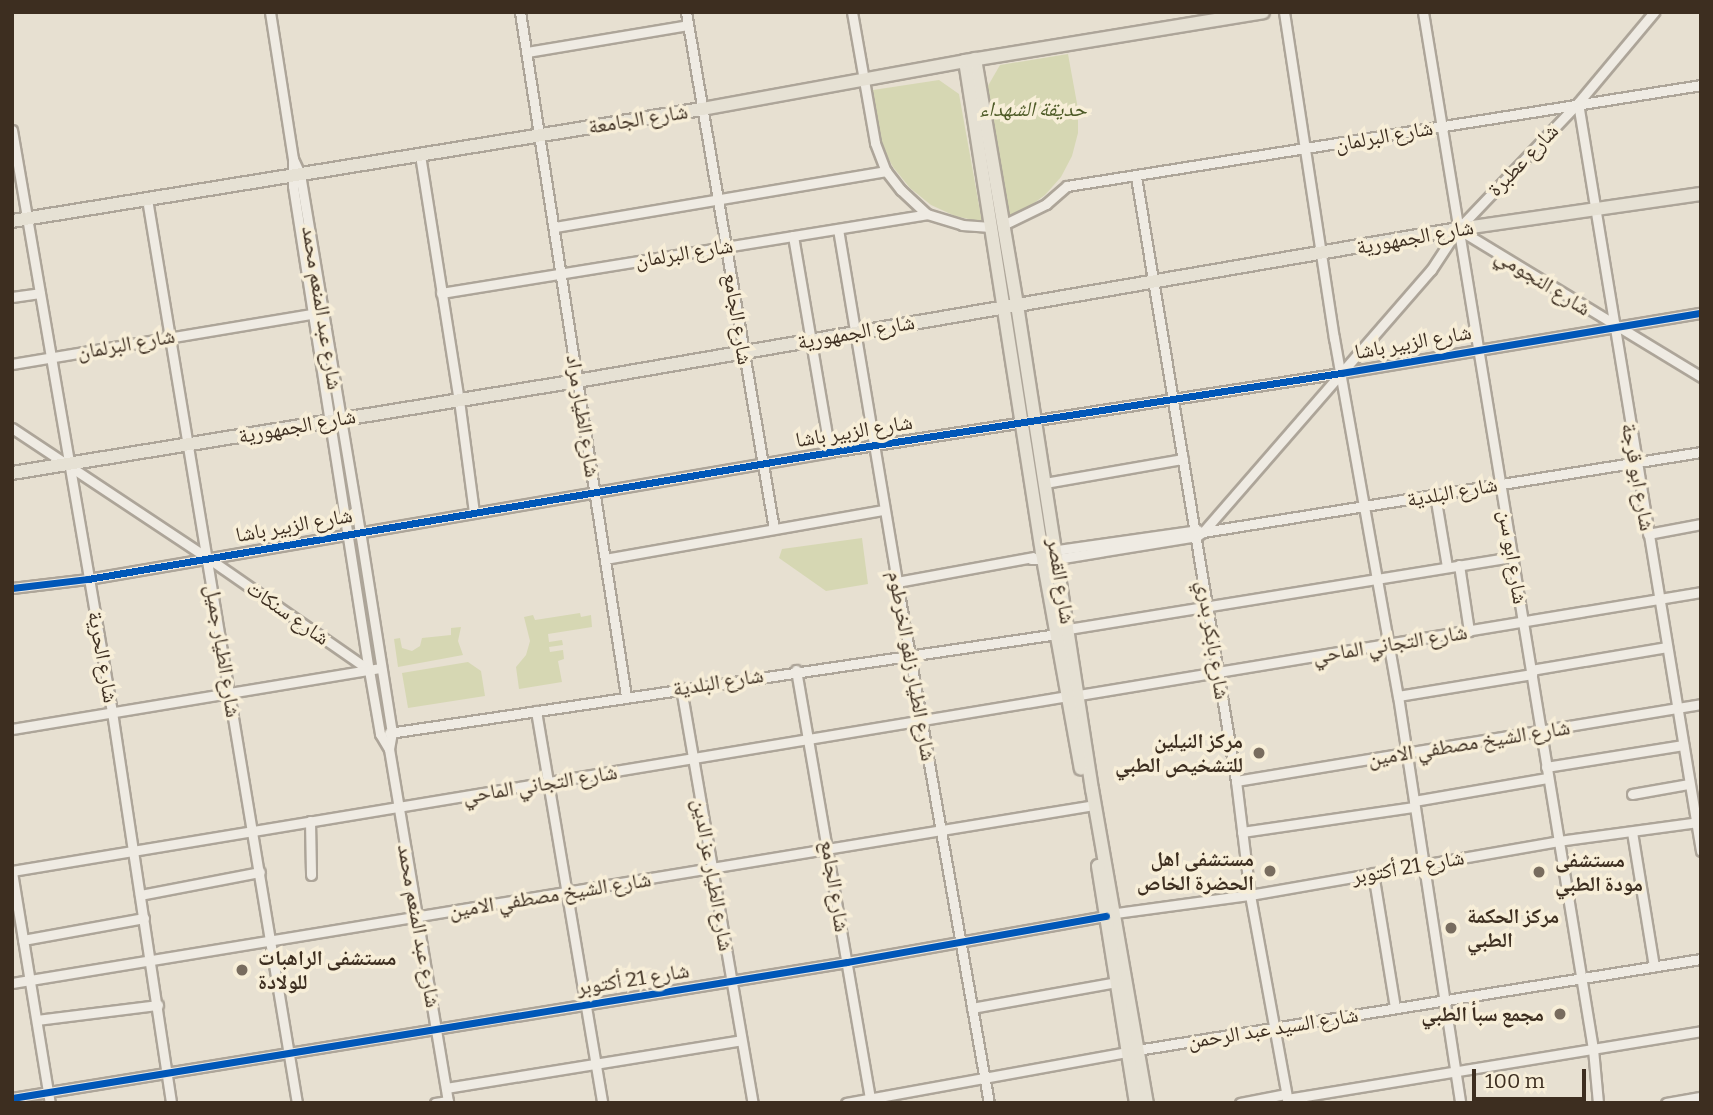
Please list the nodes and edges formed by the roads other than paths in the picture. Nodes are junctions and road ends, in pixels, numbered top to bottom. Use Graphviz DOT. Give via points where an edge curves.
graph roads {
  1 [pos="270,12"];
  2 [pos="520,12"];
  3 [pos="686,12"];
  4 [pos="852,12"];
  5 [pos="1264,12"];
  6 [pos="1284,12"];
  7 [pos="1423,12"];
  8 [pos="1654,12"];
  9 [pos="688,25"];
  10 [pos="527,52"];
  11 [pos="970,60"];
  12 [pos="864,80"];
  13 [pos="1701,85"];
  14 [pos="1578,103"];
  15 [pos="702,109"];
  16 [pos="1442,126"];
  17 [pos="12,130"];
  18 [pos="540,135"];
  19 [pos="1306,150"];
  20 [pos="420,155"];
  21 [pos="886,170"];
  22 [pos="296,175"];
  23 [pos="1136,177"];
  24 [pos="1701,194"];
  25 [pos="147,199"];
  26 [pos="717,200"];
  27 [pos="1596,207"];
  28 [pos="927,214"];
  29 [pos="27,218"];
  30 [pos="12,221"];
  31 [pos="997,226"];
  32 [pos="555,227"];
  33 [pos="838,229"];
  34 [pos="1458,229"];
  35 [pos="793,236"];
  36 [pos="726,247"];
  37 [pos="1322,255"];
  38 [pos="561,272"];
  39 [pos="1154,283"];
  40 [pos="40,293"];
  41 [pos="441,293"];
  42 [pos="12,297"];
  43 [pos="1011,306"];
  44 [pos="318,313"];
  45 [pos="1701,313"];
  46 [pos="1612,326"];
  47 [pos="858,332"];
  48 [pos="170,336"];
  49 [pos="811,340"];
  50 [pos="1477,349"];
  51 [pos="743,352"];
  52 [pos="51,357"];
  53 [pos="12,363"];
  54 [pos="1342,373"];
  55 [pos="1701,377"];
  56 [pos="578,381"];
  57 [pos="1173,399"];
  58 [pos="459,400"];
  59 [pos="336,419"];
  60 [pos="1035,421"];
  61 [pos="1021,422"];
  62 [pos="12,428"];
  63 [pos="188,446"];
  64 [pos="874,446"];
  65 [pos="830,452"];
  66 [pos="1701,452"];
  67 [pos="1183,459"];
  68 [pos="1635,462"];
  69 [pos="764,463"];
  70 [pos="68,464"];
  71 [pos="12,473"];
  72 [pos="1045,482"];
  73 [pos="1501,484"];
  74 [pos="595,493"];
  75 [pos="1435,495"];
  76 [pos="1365,507"];
  77 [pos="884,510"];
  78 [pos="474,512"];
  79 [pos="1701,524"];
  80 [pos="774,529"];
  81 [pos="360,531"];
  82 [pos="1198,532"];
  83 [pos="349,533"];
  84 [pos="1648,534"];
  85 [pos="1046,556"];
  86 [pos="1513,557"];
  87 [pos="208,558"];
  88 [pos="605,559"];
  89 [pos="1459,565"];
  90 [pos="1447,567"];
  91 [pos="88,579"];
  92 [pos="1376,579"];
  93 [pos="897,582"];
  94 [pos="12,588"];
  95 [pos="1701,592"];
  96 [pos="370,593"];
  97 [pos="359,595"];
  98 [pos="1659,599"];
  99 [pos="1208,608"];
  100 [pos="1524,622"];
  101 [pos="1063,631"];
  102 [pos="1469,631"];
  103 [pos="1389,645"];
  104 [pos="1667,648"];
  105 [pos="910,654"];
  106 [pos="381,668"];
  107 [pos="369,670"];
  108 [pos="796,670"];
  109 [pos="1218,672"];
  110 [pos="1531,672"];
  111 [pos="681,688"];
  112 [pos="229,694"];
  113 [pos="1074,695"];
  114 [pos="626,696"];
  115 [pos="1398,696"];
  116 [pos="1701,704"];
  117 [pos="1677,709"];
  118 [pos="536,711"];
  119 [pos="112,712"];
  120 [pos="922,720"];
  121 [pos="12,729"];
  122 [pos="392,732"];
  123 [pos="1540,732"];
  124 [pos="380,734"];
  125 [pos="808,739"];
  126 [pos="1683,745"];
  127 [pos="389,749"];
  128 [pos="1406,754"];
  129 [pos="692,759"];
  130 [pos="1546,767"];
  131 [pos="1547,778"];
  132 [pos="1237,781"];
  133 [pos="548,782"];
  134 [pos="1689,784"];
  135 [pos="1632,794"];
  136 [pos="1414,804"];
  137 [pos="1088,806"];
  138 [pos="399,807"];
  139 [pos="310,821"];
  140 [pos="1698,822"];
  141 [pos="942,830"];
  142 [pos="253,831"];
  143 [pos="1242,832"];
  144 [pos="1632,832"];
  145 [pos="1558,841"];
  146 [pos="829,849"];
  147 [pos="132,851"];
  148 [pos="1701,851"];
  149 [pos="1423,864"];
  150 [pos="712,868"];
  151 [pos="12,872"];
  152 [pos="260,872"];
  153 [pos="1373,873"];
  154 [pos="311,875"];
  155 [pos="567,892"];
  156 [pos="140,895"];
  157 [pos="1250,895"];
  158 [pos="1111,915"];
  159 [pos="417,916"];
  160 [pos="144,918"];
  161 [pos="23,940"];
  162 [pos="270,940"];
  163 [pos="960,942"];
  164 [pos="1701,959"];
  165 [pos="151,960"];
  166 [pos="847,962"];
  167 [pos="1654,966"];
  168 [pos="1581,978"];
  169 [pos="30,980"];
  170 [pos="731,981"];
  171 [pos="1116,982"];
  172 [pos="12,983"];
  173 [pos="1445,999"];
  174 [pos="587,1004"];
  175 [pos="158,1005"];
  176 [pos="1395,1007"];
  177 [pos="972,1008"];
  178 [pos="37,1020"];
  179 [pos="436,1028"];
  180 [pos="1275,1028"];
  181 [pos="1701,1031"];
  182 [pos="741,1040"];
  183 [pos="1593,1049"];
  184 [pos="1131,1051"];
  185 [pos="289,1054"];
  186 [pos="596,1065"];
  187 [pos="1455,1071"];
  188 [pos="166,1074"];
  189 [pos="985,1078"];
  190 [pos="446,1088"];
  191 [pos="1701,1097"];
  192 [pos="12,1098"];
  193 [pos="49,1098"];
  194 [pos="1287,1099"];
  195 [pos="871,1101"];
  196 [pos="448,1102"];
  197 [pos="171,1103"];
  198 [pos="297,1103"];
  199 [pos="435,1103"];
  200 [pos="602,1103"];
  201 [pos="753,1103"];
  202 [pos="846,1103"];
  203 [pos="989,1103"];
  204 [pos="1136,1103"];
  205 [pos="1147,1103"];
  206 [pos="1240,1103"];
  207 [pos="1460,1103"];
  208 [pos="1598,1103"];
  209 [pos="1666,1103"];
  1 -- 22 [label="street, شارع عبد المنعم محمد"];
  2 -- 10 [label="street, شارع الطيار مراد"];
  3 -- 9 [label="street, شارع الجامع"];
  4 -- 12 [label="street"];
  5 -- 11 [label="main road, شارع الجامعة"];
  6 -- 19 [label="street"];
  7 -- 16 [label="street, شارع ابو سن"];
  8 -- 14 [label="street, شارع عطبرة"];
  9 -- 10 [label="street"];
  9 -- 15 [label="street, شارع الجامع"];
  10 -- 18 [label="street, شارع الطيار مراد"];
  11 -- 12 [label="main road, شارع الجامعة"];
  11 -- 31 [label="main road, شارع القصر"];
  12 -- 15 [label="main road, شارع الجامعة"];
  12 -- 21 [label="street" via="874,143"];
  13 -- 14 [label="street, شارع البرلمان"];
  14 -- 16 [label="street, شارع البرلمان"];
  14 -- 27 [label="street, شارع ابو قرجة"];
  14 -- 34 [label="street, شارع عطبرة"];
  15 -- 18 [label="main road, شارع الجامعة"];
  15 -- 26 [label="street, شارع الجامع"];
  16 -- 19 [label="street, شارع البرلمان"];
  16 -- 34 [label="street, شارع ابو سن"];
  17 -- 29 [label="street, شارع الحرية"];
  18 -- 20 [label="main road, شارع الجامعة"];
  18 -- 32 [label="street, شارع الطيار مراد"];
  19 -- 23 [label="street, شارع البرلمان"];
  19 -- 37 [label="street"];
  20 -- 22 [label="main road, شارع الجامعة"];
  20 -- 41 [label="street"];
  21 -- 26 [label="street"];
  21 -- 28 [label="street"];
  22 -- 25 [label="main road, شارع الجامعة"];
  22 -- 44 [label="street, شارع عبد المنعم محمد"];
  23 -- 31 [label="street, شارع البرلمان" via="1067,186 1046,204"];
  23 -- 39 [label="street, شارع بابكر بدري"];
  24 -- 27 [label="main road, شارع الجمهورية"];
  25 -- 29 [label="main road, شارع الجامعة"];
  25 -- 48 [label="street, شارع الطيار جميل"];
  26 -- 32 [label="street"];
  26 -- 36 [label="street, شارع الجامع"];
  27 -- 34 [label="main road, شارع الجمهورية"];
  27 -- 46 [label="street, شارع ابو قرجة"];
  28 -- 31 [label="street" via="962,225"];
  28 -- 33 [label="street, شارع البرلمان"];
  29 -- 30 [label="main road, شارع الجامعة"];
  29 -- 40 [label="street, شارع الحرية"];
  31 -- 43 [label="main road, شارع القصر"];
  32 -- 38 [label="street, شارع الطيار مراد"];
  33 -- 35 [label="street, شارع البرلمان"];
  33 -- 47 [label="street, شارع الطيار زلفو الخرطوم"];
  34 -- 37 [label="main road, شارع الجمهورية"];
  34 -- 46 [label="street, شارع النجومي"];
  34 -- 50 [label="street, شارع ابو سن"];
  34 -- 54 [label="street, شارع عطبرة" via="1431,270"];
  35 -- 36 [label="street, شارع البرلمان"];
  35 -- 49 [label="street"];
  36 -- 38 [label="street, شارع البرلمان"];
  36 -- 51 [label="street, شارع الجامع"];
  37 -- 39 [label="main road, شارع الجمهورية"];
  37 -- 54 [label="street"];
  38 -- 41 [label="street, شارع البرلمان"];
  38 -- 56 [label="street, شارع الطيار مراد"];
  39 -- 43 [label="main road, شارع الجمهورية"];
  39 -- 57 [label="street, شارع بابكر بدري"];
  40 -- 42 [label="street"];
  40 -- 52 [label="street, شارع الحرية"];
  41 -- 58 [label="street"];
  43 -- 47 [label="main road, شارع الجمهورية"];
  43 -- 60 [label="main road, شارع القصر"];
  43 -- 61 [label="main road, شارع القصر"];
  44 -- 48 [label="street, شارع البرلمان"];
  44 -- 59 [label="street, شارع عبد المنعم محمد"];
  45 -- 46 [label="street, شارع الزبير باشا"];
  46 -- 50 [label="street, شارع الزبير باشا"];
  46 -- 55 [label="street, شارع النجومي"];
  46 -- 68 [label="street, شارع ابو قرجة"];
  47 -- 49 [label="main road, شارع الجمهورية"];
  47 -- 64 [label="street, شارع الطيار زلفو الخرطوم"];
  48 -- 52 [label="street, شارع البرلمان"];
  48 -- 63 [label="street, شارع الطيار جميل"];
  49 -- 51 [label="main road, شارع الجمهورية"];
  49 -- 65 [label="street"];
  50 -- 54 [label="street, شارع الزبير باشا"];
  50 -- 73 [label="street, شارع ابو سن"];
  51 -- 56 [label="main road, شارع الجمهورية"];
  51 -- 69 [label="street, شارع الجامع"];
  52 -- 53 [label="street, شارع البرلمان"];
  52 -- 70 [label="street, شارع الحرية"];
  54 -- 57 [label="street, شارع الزبير باشا"];
  54 -- 76 [label="street"];
  54 -- 82 [label="street, شارع عطبرة"];
  56 -- 58 [label="main road, شارع الجمهورية"];
  56 -- 74 [label="street, شارع الطيار مراد"];
  57 -- 60 [label="street, شارع الزبير باشا"];
  57 -- 67 [label="street, شارع بابكر بدري"];
  58 -- 59 [label="main road, شارع الجمهورية"];
  58 -- 78 [label="street"];
  59 -- 63 [label="main road, شارع الجمهورية"];
  59 -- 81 [label="street, شارع عبد المنعم محمد"];
  59 -- 83 [label="street, شارع عبد المنعم محمد"];
  60 -- 61 [label="street, شارع الزبير باشا"];
  60 -- 72 [label="main road, شارع القصر"];
  61 -- 64 [label="street, شارع الزبير باشا"];
  61 -- 85 [label="main road, شارع القصر"];
  62 -- 70 [label="street, شارع سنكات"];
  63 -- 70 [label="main road, شارع الجمهورية"];
  63 -- 87 [label="street, شارع الطيار جميل"];
  64 -- 65 [label="street, شارع الزبير باشا"];
  64 -- 77 [label="street, شارع الطيار زلفو الخرطوم"];
  65 -- 69 [label="street, شارع الزبير باشا"];
  66 -- 68 [label="street, شارع البلدية"];
  67 -- 72 [label="street"];
  67 -- 82 [label="street, شارع بابكر بدري"];
  68 -- 73 [label="street, شارع البلدية"];
  68 -- 84 [label="street, شارع ابو قرجة"];
  69 -- 74 [label="street, شارع الزبير باشا"];
  69 -- 80 [label="street, شارع الجامع"];
  70 -- 71 [label="main road, شارع الجمهورية"];
  70 -- 87 [label="street, شارع سنكات"];
  70 -- 91 [label="street, شارع الحرية"];
  72 -- 85 [label="main road, شارع القصر"];
  73 -- 75 [label="street, شارع البلدية"];
  73 -- 86 [label="street, شارع ابو سن"];
  74 -- 78 [label="street, شارع الزبير باشا"];
  74 -- 88 [label="street, شارع الطيار مراد"];
  75 -- 76 [label="street, شارع البلدية"];
  75 -- 90 [label="street"];
  76 -- 82 [label="street, شارع البلدية"];
  76 -- 92 [label="street"];
  77 -- 80 [label="street"];
  77 -- 93 [label="street, شارع الطيار زلفو الخرطوم"];
  78 -- 81 [label="street, شارع الزبير باشا"];
  79 -- 84 [label="street"];
  80 -- 88 [label="street"];
  81 -- 83 [label="street, شارع الزبير باشا"];
  81 -- 96 [label="street, شارع عبد المنعم محمد"];
  82 -- 85 [label="street, شارع البلدية"];
  82 -- 99 [label="street, شارع بابكر بدري"];
  83 -- 87 [label="street, شارع الزبير باشا"];
  83 -- 97 [label="street, شارع عبد المنعم محمد"];
  84 -- 98 [label="street, شارع ابو قرجة"];
  85 -- 93 [label="street, شارع البلدية"];
  85 -- 101 [label="main road, شارع القصر"];
  86 -- 89 [label="street, شارع البلدية"];
  86 -- 100 [label="street, شارع ابو سن"];
  87 -- 91 [label="street, شارع الزبير باشا"];
  87 -- 107 [label="street, شارع سنكات"];
  87 -- 112 [label="street, شارع الطيار جميل"];
  88 -- 114 [label="street, شارع الطيار مراد"];
  89 -- 90 [label="street, شارع البلدية"];
  89 -- 102 [label="street"];
  90 -- 92 [label="street, شارع البلدية"];
  91 -- 94 [label="street, شارع الزبير باشا"];
  91 -- 119 [label="street, شارع الحرية"];
  92 -- 99 [label="street, شارع البلدية"];
  92 -- 103 [label="street"];
  93 -- 105 [label="street, شارع الطيار زلفو الخرطوم"];
  95 -- 98 [label="street, شارع التجاني الماحي"];
  96 -- 97 [label="street"];
  96 -- 106 [label="street, شارع عبد المنعم محمد"];
  97 -- 107 [label="street, شارع عبد المنعم محمد"];
  98 -- 100 [label="street, شارع التجاني الماحي"];
  98 -- 104 [label="street, شارع ابو قرجة"];
  99 -- 101 [label="street, شارع البلدية"];
  99 -- 109 [label="street, شارع بابكر بدري"];
  100 -- 102 [label="street, شارع التجاني الماحي"];
  100 -- 110 [label="street, شارع ابو سن"];
  101 -- 105 [label="street, شارع البلدية"];
  101 -- 113 [label="main road, شارع القصر"];
  102 -- 103 [label="street, شارع التجاني الماحي"];
  103 -- 109 [label="street, شارع التجاني الماحي"];
  103 -- 115 [label="street"];
  104 -- 110 [label="street"];
  104 -- 117 [label="street, شارع ابو قرجة"];
  105 -- 108 [label="street, شارع البلدية"];
  105 -- 120 [label="street, شارع الطيار زلفو الخرطوم"];
  106 -- 107 [label="street"];
  106 -- 122 [label="street, شارع عبد المنعم محمد"];
  107 -- 112 [label="street"];
  107 -- 124 [label="street, شارع عبد المنعم محمد"];
  108 -- 111 [label="street, شارع البلدية"];
  108 -- 125 [label="street, شارع الجامع"];
  109 -- 113 [label="street, شارع التجاني الماحي"];
  109 -- 132 [label="street, شارع بابكر بدري"];
  110 -- 115 [label="street"];
  110 -- 123 [label="street, شارع ابو سن"];
  111 -- 114 [label="street, شارع البلدية"];
  111 -- 129 [label="street, شارع الطيار عز الدين"];
  112 -- 119 [label="street"];
  112 -- 142 [label="street, شارع الطيار جميل"];
  113 -- 120 [label="street, شارع التجاني الماحي"];
  113 -- 137 [label="main road, شارع القصر"];
  113 -- 158 [label="main road, شارع القصر"];
  114 -- 118 [label="street, شارع البلدية"];
  115 -- 128 [label="street"];
  116 -- 117 [label="street, شارع الشيخ مصطفي الامين"];
  117 -- 123 [label="street, شارع الشيخ مصطفي الامين"];
  117 -- 126 [label="street, شارع ابو قرجة"];
  118 -- 122 [label="street, شارع البلدية"];
  118 -- 133 [label="street"];
  119 -- 121 [label="street"];
  119 -- 147 [label="street, شارع الحرية"];
  120 -- 125 [label="street, شارع التجاني الماحي"];
  120 -- 141 [label="street, شارع الطيار زلفو الخرطوم"];
  122 -- 124 [label="street, شارع البلدية"];
  122 -- 127 [label="street, شارع عبد المنعم محمد"];
  123 -- 128 [label="street, شارع الشيخ مصطفي الامين"];
  123 -- 130 [label="street, شارع ابو سن"];
  124 -- 127 [label="street, شارع عبد المنعم محمد"];
  125 -- 129 [label="street, شارع التجاني الماحي"];
  125 -- 146 [label="street, شارع الجامع"];
  126 -- 130 [label="street"];
  126 -- 134 [label="street, شارع ابو قرجة"];
  127 -- 138 [label="street, شارع عبد المنعم محمد"];
  128 -- 132 [label="street, شارع الشيخ مصطفي الامين"];
  128 -- 136 [label="street"];
  129 -- 133 [label="street, شارع التجاني الماحي"];
  129 -- 150 [label="street, شارع الطيار عز الدين"];
  130 -- 131 [label="street, شارع ابو سن"];
  131 -- 136 [label="street"];
  131 -- 145 [label="street, شارع ابو سن"];
  132 -- 143 [label="street, شارع بابكر بدري"];
  133 -- 138 [label="street, شارع التجاني الماحي"];
  133 -- 155 [label="street"];
  134 -- 135 [label="street"];
  134 -- 140 [label="street, شارع ابو قرجة"];
  136 -- 143 [label="street"];
  136 -- 149 [label="street"];
  137 -- 141 [label="street, شارع الشيخ مصطفي الامين"];
  137 -- 158 [label="main road, شارع القصر"];
  138 -- 139 [label="street, شارع التجاني الماحي"];
  138 -- 159 [label="street, شارع عبد المنعم محمد"];
  139 -- 142 [label="street, شارع التجاني الماحي"];
  139 -- 154 [label="street"];
  140 -- 144 [label="street, شارع 21 أكتوبر"];
  140 -- 148 [label="street, شارع ابو قرجة"];
  141 -- 146 [label="street, شارع الشيخ مصطفي الامين"];
  141 -- 163 [label="street, شارع الطيار زلفو الخرطوم"];
  142 -- 147 [label="street, شارع التجاني الماحي"];
  142 -- 152 [label="street, شارع الطيار جميل"];
  143 -- 157 [label="street, شارع بابكر بدري"];
  144 -- 145 [label="street, شارع 21 أكتوبر"];
  144 -- 167 [label="street"];
  145 -- 149 [label="street, شارع 21 أكتوبر"];
  145 -- 168 [label="street, شارع ابو سن"];
  146 -- 150 [label="street, شارع الشيخ مصطفي الامين"];
  146 -- 166 [label="street, شارع الجامع"];
  147 -- 151 [label="street, شارع التجاني الماحي"];
  147 -- 156 [label="street, شارع الحرية"];
  149 -- 153 [label="street, شارع 21 أكتوبر"];
  149 -- 173 [label="street"];
  150 -- 155 [label="street, شارع الشيخ مصطفي الامين"];
  150 -- 170 [label="street, شارع الطيار عز الدين"];
  151 -- 161 [label="street"];
  152 -- 156 [label="street"];
  152 -- 162 [label="street, شارع الطيار جميل"];
  153 -- 157 [label="street, شارع 21 أكتوبر"];
  153 -- 176 [label="street"];
  155 -- 159 [label="street, شارع الشيخ مصطفي الامين"];
  155 -- 174 [label="street"];
  156 -- 160 [label="street, شارع الحرية"];
  157 -- 158 [label="street, شارع 21 أكتوبر"];
  157 -- 180 [label="street, شارع بابكر بدري"];
  158 -- 163 [label="street, شارع 21 أكتوبر"];
  158 -- 171 [label="main road, شارع القصر"];
  158 -- 184 [label="main road, شارع القصر"];
  159 -- 162 [label="street, شارع الشيخ مصطفي الامين"];
  159 -- 179 [label="street, شارع عبد المنعم محمد"];
  160 -- 161 [label="street"];
  160 -- 165 [label="street, شارع الحرية"];
  161 -- 169 [label="street"];
  162 -- 165 [label="street, شارع الشيخ مصطفي الامين"];
  162 -- 185 [label="street, شارع الطيار جميل"];
  163 -- 166 [label="street, شارع 21 أكتوبر"];
  163 -- 177 [label="street, شارع الطيار زلفو الخرطوم"];
  164 -- 167 [label="street, شارع السيد عبد الرحمن"];
  165 -- 169 [label="street, شارع الشيخ مصطفي الامين"];
  165 -- 175 [label="street, شارع الحرية"];
  166 -- 170 [label="street, شارع 21 أكتوبر"];
  166 -- 195 [label="street, شارع الجامع"];
  167 -- 168 [label="street, شارع السيد عبد الرحمن"];
  168 -- 173 [label="street, شارع السيد عبد الرحمن"];
  168 -- 183 [label="street, شارع ابو سن"];
  169 -- 172 [label="street, شارع الشيخ مصطفي الامين"];
  169 -- 178 [label="street"];
  170 -- 174 [label="street, شارع 21 أكتوبر"];
  170 -- 182 [label="street, شارع الطيار عز الدين"];
  171 -- 177 [label="street"];
  171 -- 184 [label="main road, شارع القصر"];
  173 -- 176 [label="street, شارع السيد عبد الرحمن"];
  173 -- 187 [label="street"];
  174 -- 179 [label="street, شارع 21 أكتوبر"];
  174 -- 186 [label="street"];
  175 -- 178 [label="street"];
  175 -- 188 [label="street, شارع الحرية"];
  176 -- 180 [label="street, شارع السيد عبد الرحمن"];
  177 -- 189 [label="street, شارع الطيار زلفو الخرطوم"];
  178 -- 193 [label="street"];
  179 -- 185 [label="street, شارع 21 أكتوبر"];
  179 -- 190 [label="street, شارع عبد المنعم محمد"];
  180 -- 184 [label="street, شارع السيد عبد الرحمن"];
  180 -- 194 [label="street, شارع بابكر بدري"];
  181 -- 183 [label="street"];
  182 -- 186 [label="street"];
  182 -- 201 [label="street, شارع الطيار عز الدين"];
  183 -- 187 [label="street"];
  183 -- 208 [label="street, شارع ابو سن"];
  184 -- 189 [label="street, شارع السيد عبد الرحمن"];
  184 -- 204 [label="main road, شارع القصر"];
  184 -- 205 [label="main road, شارع القصر"];
  185 -- 188 [label="street, شارع 21 أكتوبر"];
  185 -- 198 [label="street, شارع الطيار جميل"];
  186 -- 190 [label="street"];
  186 -- 200 [label="street"];
  187 -- 194 [label="street"];
  187 -- 207 [label="street"];
  188 -- 193 [label="street, شارع 21 أكتوبر"];
  188 -- 197 [label="street, شارع الحرية"];
  189 -- 195 [label="street, شارع السيد عبد الرحمن"];
  189 -- 203 [label="street, شارع الطيار زلفو الخرطوم"];
  190 -- 196 [label="street, شارع عبد المنعم محمد"];
  191 -- 209 [label="street"];
  192 -- 193 [label="street, شارع 21 أكتوبر"];
  194 -- 206 [label="street"];
  195 -- 202 [label="street, شارع السيد عبد الرحمن"];
  196 -- 199 [label="street"];
}
